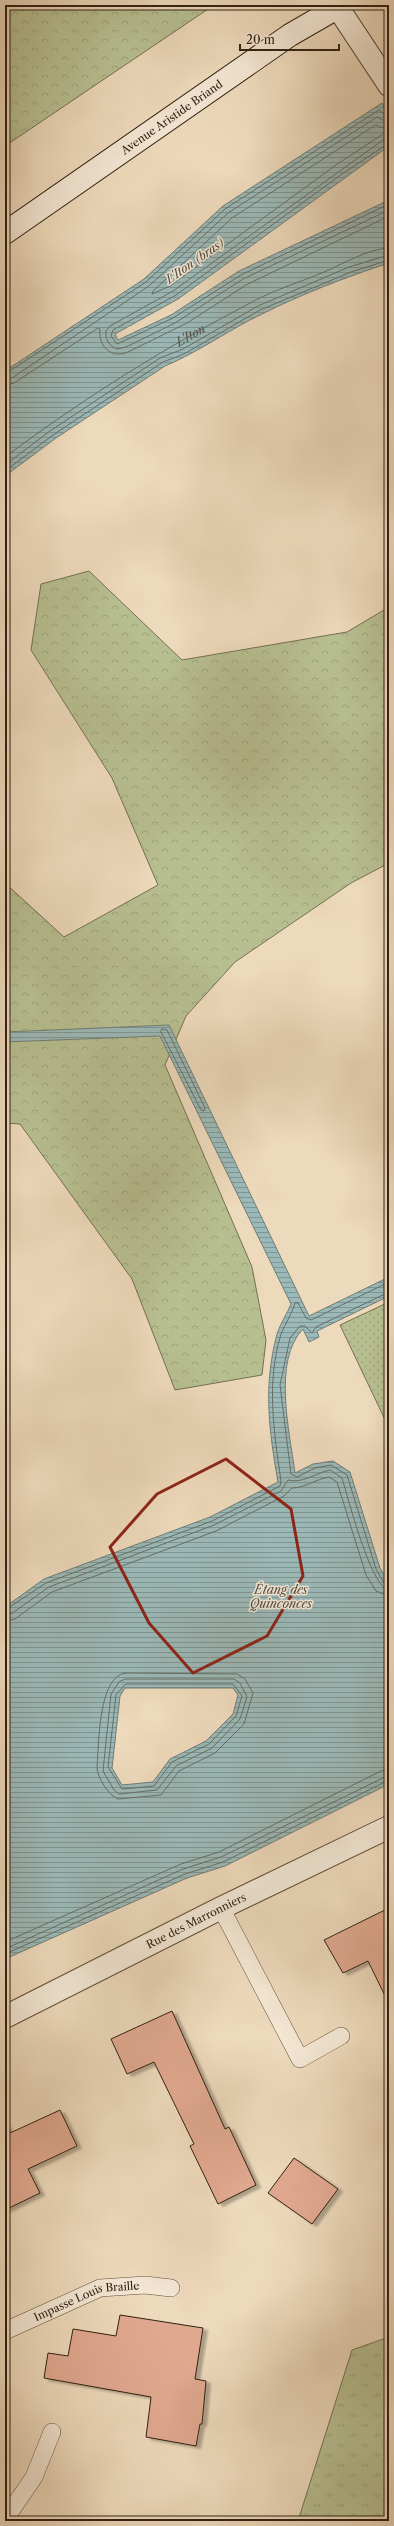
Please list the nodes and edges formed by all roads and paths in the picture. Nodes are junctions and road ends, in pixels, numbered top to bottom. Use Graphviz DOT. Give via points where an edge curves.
graph roads {
  1 [pos="340,6"];
  2 [pos="388,84"];
  3 [pos="5,233"];
  4 [pos="389,1827"];
  5 [pos="221,1908"];
  6 [pos="5,2017"];
  7 [pos="341,2036"];
  8 [pos="171,2288"];
  9 [pos="5,2330"];
  10 [pos="52,2432"];
  11 [pos="5,2514"];
  1 -- 2 [label="street"];
  1 -- 3 [label="street, Avenue Aristide Briand" via="290,35"];
  4 -- 5 [label="street, Rue des Marronniers"];
  5 -- 6 [label="street, Rue des Marronniers"];
  5 -- 7 [label="lane" via="300,2058"];
  8 -- 9 [label="lane, Impasse Louis Braille" via="145,2284 100,2288"];
  10 -- 11 [label="lane" via="34,2477 10,2512"];
}
